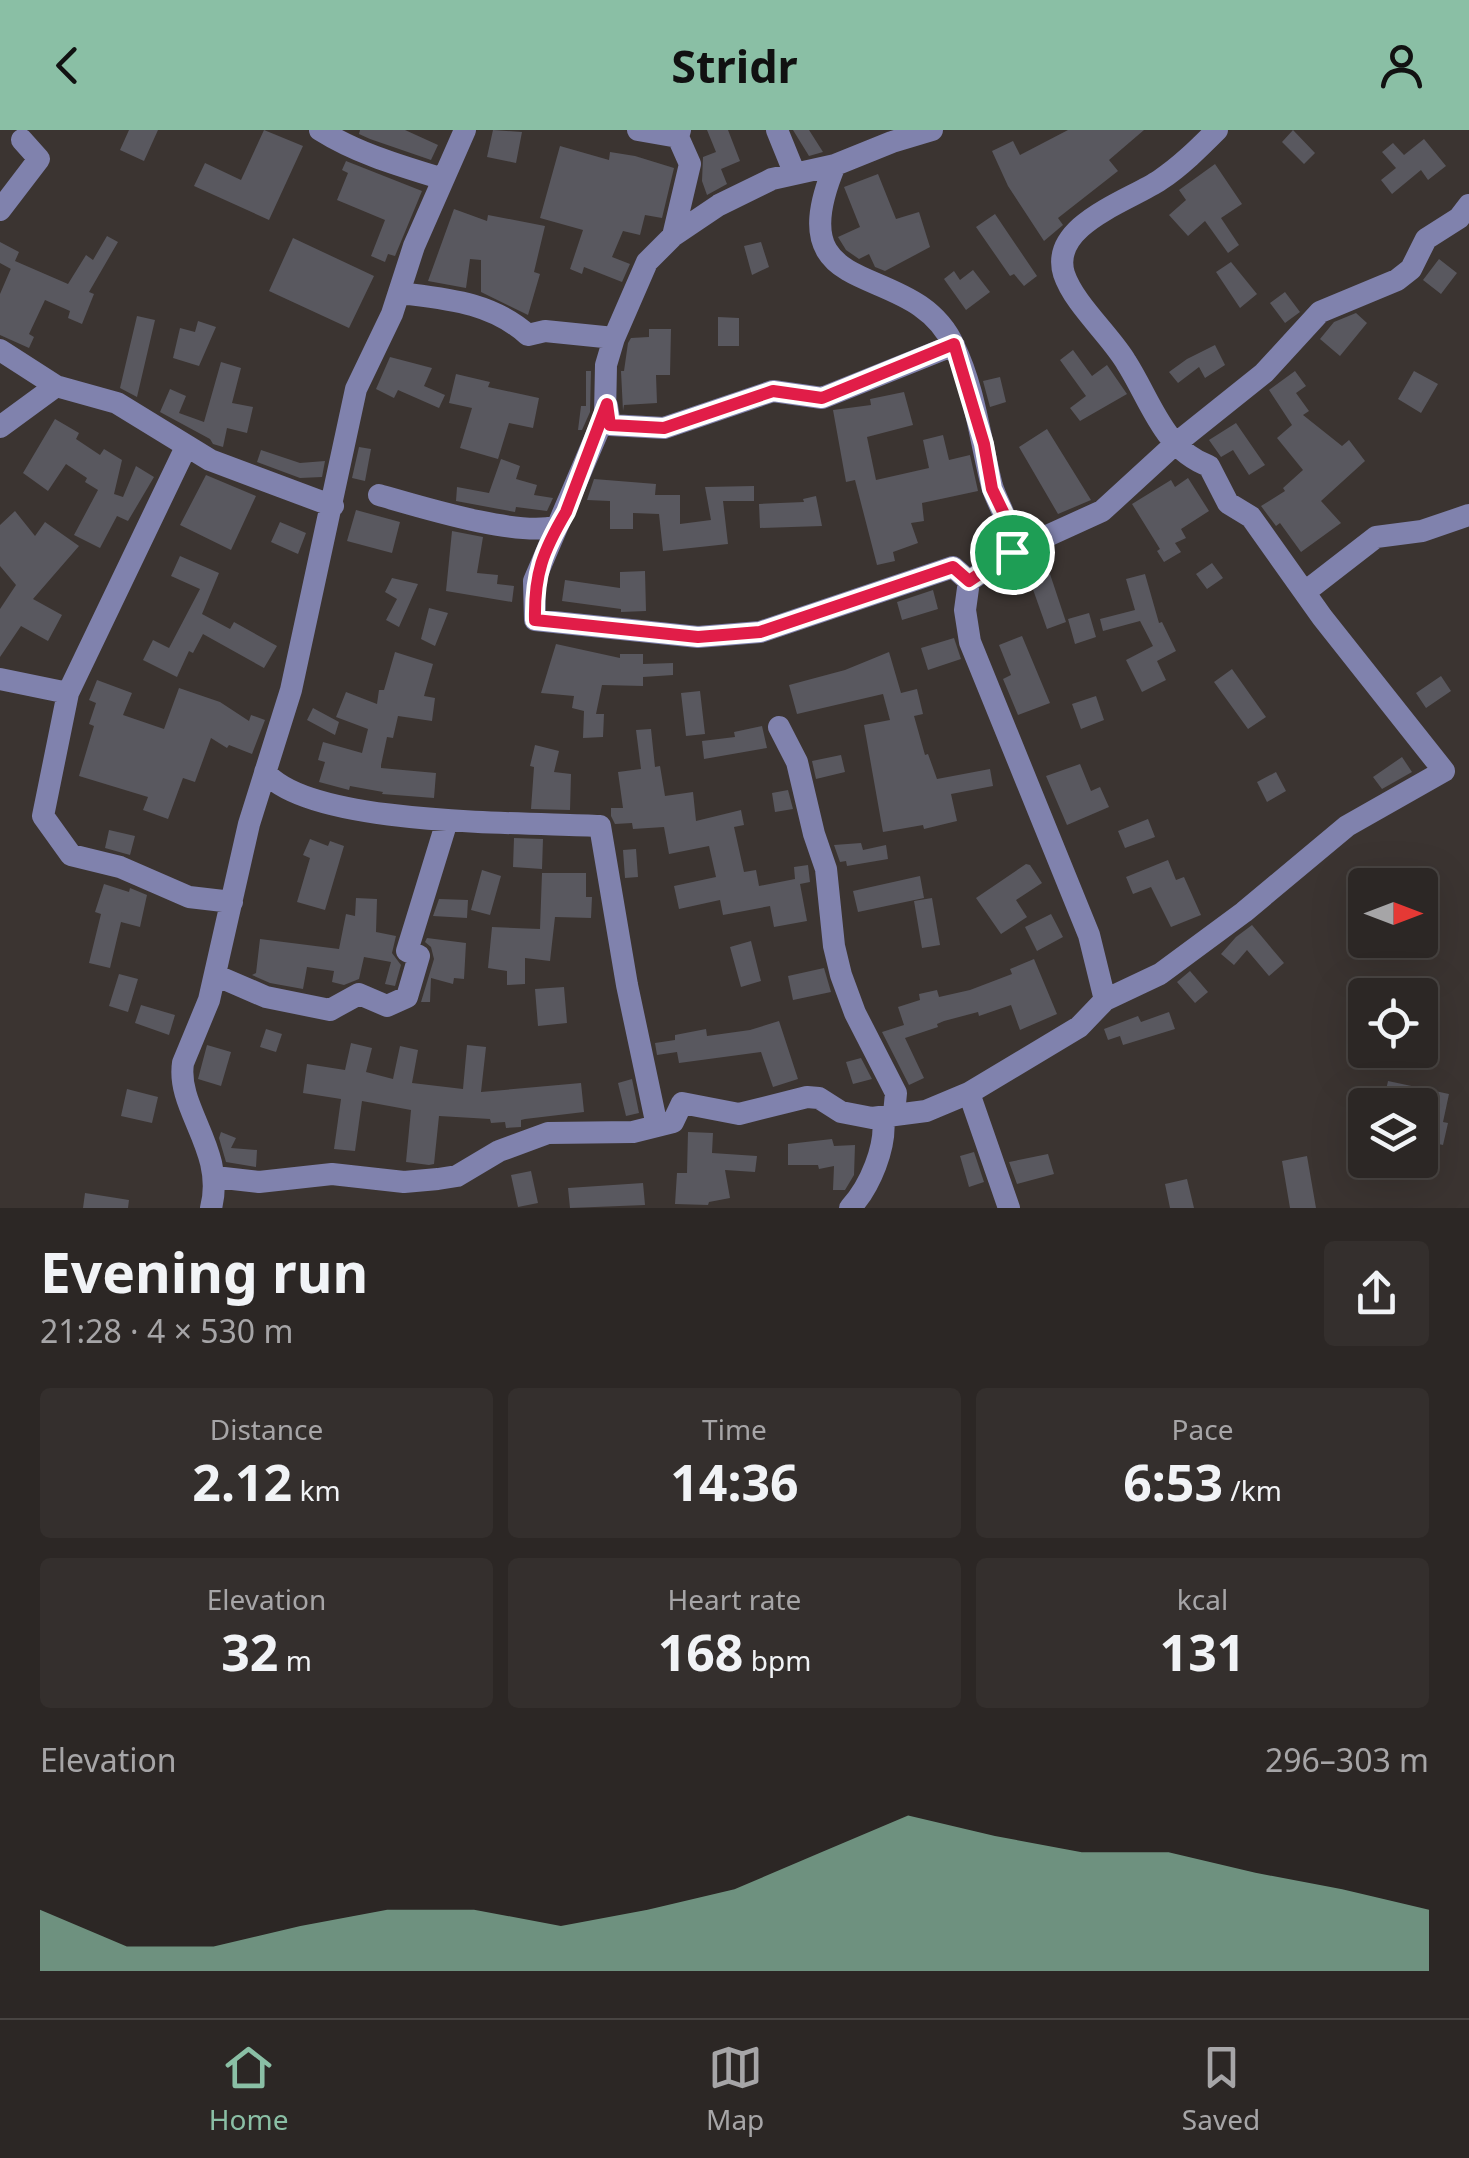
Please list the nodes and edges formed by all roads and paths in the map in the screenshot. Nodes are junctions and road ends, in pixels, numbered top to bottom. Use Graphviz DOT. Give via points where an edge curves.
graph roads {
  1 [pos="320,130"];
  2 [pos="465,130"];
  3 [pos="638,130"];
  4 [pos="777,130"];
  5 [pos="932,130"];
  6 [pos="1217,130"];
  7 [pos="679,134"];
  8 [pos="22,140"];
  9 [pos="836,165"];
  10 [pos="794,172"];
  11 [pos="443,180"];
  12 [pos="1469,204"];
  13 [pos="0,210"];
  14 [pos="673,236"];
  15 [pos="400,294"];
  16 [pos="614,338"];
  17 [pos="954,344"];
  18 [pos="0,350"];
  19 [pos="56,386"];
  20 [pos="607,404"];
  21 [pos="0,427"];
  22 [pos="1174,445"];
  23 [pos="186,446"];
  24 [pos="378,495"];
  25 [pos="333,506"];
  26 [pos="1469,515"];
  27 [pos="557,526"];
  28 [pos="1012,552"];
  29 [pos="969,581"];
  30 [pos="1305,592"];
  31 [pos="0,679"];
  32 [pos="68,693"];
  33 [pos="779,727"];
  34 [pos="264,772"];
  35 [pos="447,822"];
  36 [pos="232,902"];
  37 [pos="215,975"];
  38 [pos="1105,1000"];
  39 [pos="892,1082"];
  40 [pos="969,1093"];
  41 [pos="926,1111"];
  42 [pos="888,1116"];
  43 [pos="657,1126"];
  44 [pos="215,1177"];
  45 [pos="212,1208"];
  46 [pos="850,1208"];
  47 [pos="1009,1208"];
  1 -- 11 [label="street"];
  2 -- 11 [label="street"];
  3 -- 7 [label="street"];
  4 -- 10 [label="street"];
  5 -- 9 [label="street"];
  6 -- 22 [label="street" via="1179,167 1076,232 1062,256 1064,276 1126,361"];
  7 -- 14 [label="street" via="690,164"];
  8 -- 13 [label="street" via="38,159"];
  9 -- 10 [label="street"];
  9 -- 17 [label="street" via="820,217 822,244 842,270 924,308"];
  10 -- 14 [label="street" via="719,204"];
  11 -- 15 [label="street"];
  12 -- 22 [label="street" via="1426,239 1411,269 1320,312 1264,373"];
  14 -- 16 [label="street" via="647,262"];
  15 -- 16 [label="street" via="486,307 528,335"];
  15 -- 25 [label="street" via="356,389"];
  16 -- 20 [label="street" via="606,365"];
  17 -- 20 [label="street" via="822,398 773,391 664,428 610,425"];
  17 -- 28 [label="street"];
  18 -- 19 [label="street"];
  19 -- 21 [label="street"];
  19 -- 23 [label="street" via="117,403"];
  20 -- 27 [label="street"];
  22 -- 28 [label="street" via="1102,510"];
  22 -- 30 [label="street" via="1209,466 1228,503 1251,517"];
  23 -- 25 [label="street"];
  23 -- 32 [label="street"];
  24 -- 27 [label="street" via="504,524"];
  25 -- 34 [label="street" via="291,690"];
  26 -- 30 [label="street" via="1422,531 1376,536"];
  27 -- 29 [label="street" via="534,581 535,620 698,637 760,632 953,567"];
  28 -- 29 [label="street"];
  29 -- 38 [label="street" via="970,642 1089,935"];
  30 -- 38 [label="street" via="1444,771 1347,826 1160,974"];
  31 -- 32 [label="street"];
  32 -- 36 [label="street" via="43,816 72,855 189,897"];
  33 -- 39 [label="street" via="797,762 826,869 842,975"];
  34 -- 35 [label="street" via="276,785 312,800"];
  34 -- 36 [label="street"];
  35 -- 37 [label="street" via="407,952 419,956 406,997 387,1006 360,994 330,1010 266,997"];
  35 -- 43 [label="street" via="600,826"];
  36 -- 37 [label="street"];
  37 -- 44 [label="street" via="182,1072"];
  38 -- 40 [label="street" via="1079,1027"];
  39 -- 41 [label="street"];
  39 -- 42 [label="street" via="896,1093"];
  40 -- 41 [label="street"];
  40 -- 47 [label="street"];
  41 -- 42 [label="street"];
  42 -- 43 [label="street" via="855,1117 819,1098 739,1114 682,1103 673,1122"];
  42 -- 46 [label="street" via="864,1193"];
  43 -- 44 [label="street" via="548,1134 499,1151 457,1176 404,1182 332,1174 259,1182"];
  44 -- 45 [label="street"];
}
